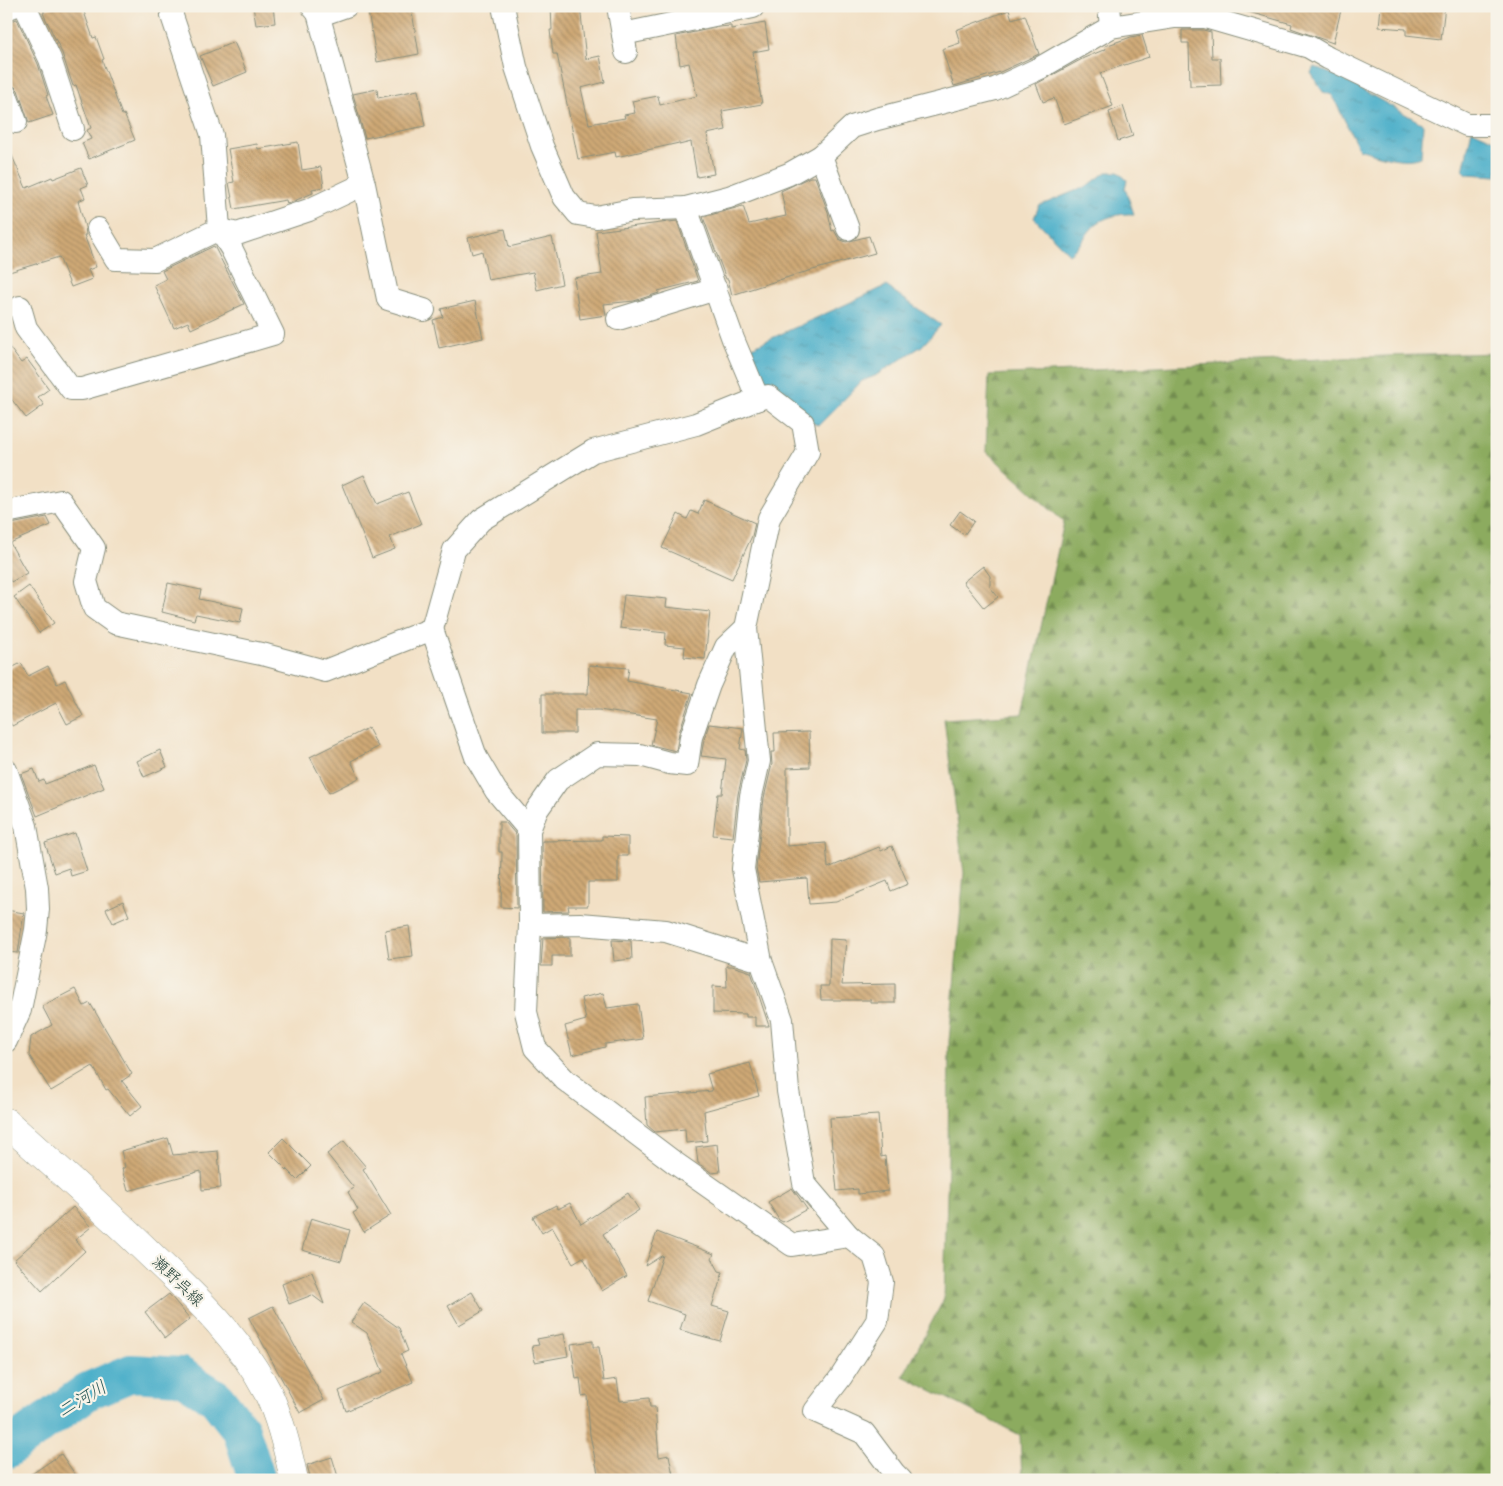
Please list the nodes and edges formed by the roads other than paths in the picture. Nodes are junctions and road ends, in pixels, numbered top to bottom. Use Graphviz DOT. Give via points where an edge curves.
graph roads {
  1 [pos="14,6"];
  2 [pos="25,6"];
  3 [pos="172,6"];
  4 [pos="346,6"];
  5 [pos="503,6"];
  6 [pos="618,6"];
  7 [pos="753,7"];
  8 [pos="6,9"];
  9 [pos="315,10"];
  10 [pos="1110,16"];
  11 [pos="6,95"];
  12 [pos="16,122"];
  13 [pos="1497,125"];
  14 [pos="73,128"];
  15 [pos="821,156"];
  16 [pos="364,184"];
  17 [pos="686,208"];
  18 [pos="848,228"];
  19 [pos="98,229"];
  20 [pos="219,229"];
  21 [pos="716,290"];
  22 [pos="20,307"];
  23 [pos="424,310"];
  24 [pos="618,319"];
  25 [pos="758,399"];
  26 [pos="6,512"];
  27 [pos="746,628"];
  28 [pos="432,629"];
  29 [pos="6,770"];
  30 [pos="529,830"];
  31 [pos="530,925"];
  32 [pos="761,962"];
  33 [pos="6,1041"];
  34 [pos="6,1122"];
  35 [pos="849,1236"];
  36 [pos="294,1480"];
  37 [pos="901,1480"];
  1 -- 8 [label="street"];
  2 -- 14 [label="street" via="50,59"];
  3 -- 20 [label="street" via="172,16 212,135"];
  4 -- 9 [label="street" via="329,12"];
  5 -- 17 [label="street" via="516,66 542,146 564,197 578,214 596,217 632,210"];
  6 -- 7 [label="street" via="625,43"];
  9 -- 16 [label="street"];
  10 -- 13 [label="street" via="1206,16 1310,47 1467,125"];
  10 -- 15 [label="street" via="1040,68 995,89 852,127"];
  11 -- 12 [label="street"];
  15 -- 17 [label="street" via="781,177 729,197"];
  15 -- 18 [label="street"];
  16 -- 20 [label="street" via="309,210 237,234"];
  16 -- 23 [label="street" via="388,299"];
  17 -- 21 [label="street"];
  19 -- 20 [label="street" via="116,259 155,260"];
  20 -- 22 [label="street" via="273,334 82,389 71,389 26,328"];
  21 -- 24 [label="street"];
  21 -- 25 [label="street"];
  25 -- 27 [label="street" via="768,396 803,423 808,452 769,518"];
  25 -- 28 [label="street" via="696,424 593,451 481,520 454,550"];
  26 -- 28 [label="street" via="61,501 94,548 86,581 94,608 116,623 326,671"];
  27 -- 30 [label="street" via="726,647 709,685 691,738 688,764 669,764 640,755 597,754 558,780 537,810"];
  27 -- 32 [label="street" via="759,761 750,796 743,869"];
  28 -- 30 [label="street" via="476,757 496,790"];
  29 -- 33 [label="street" via="26,826 38,909 20,1010"];
  30 -- 31 [label="street"];
  31 -- 32 [label="street" via="580,924 666,931"];
  31 -- 35 [label="street" via="526,1012 536,1048 565,1080 792,1245"];
  32 -- 35 [label="street" via="782,1020 788,1091 804,1183"];
  34 -- 36 [label="main road, 瀬野呉線" via="139,1243 204,1306 241,1349 268,1394 285,1438"];
  35 -- 37 [label="street" via="874,1256 882,1282 877,1321 842,1377 815,1411 864,1433"];
}
